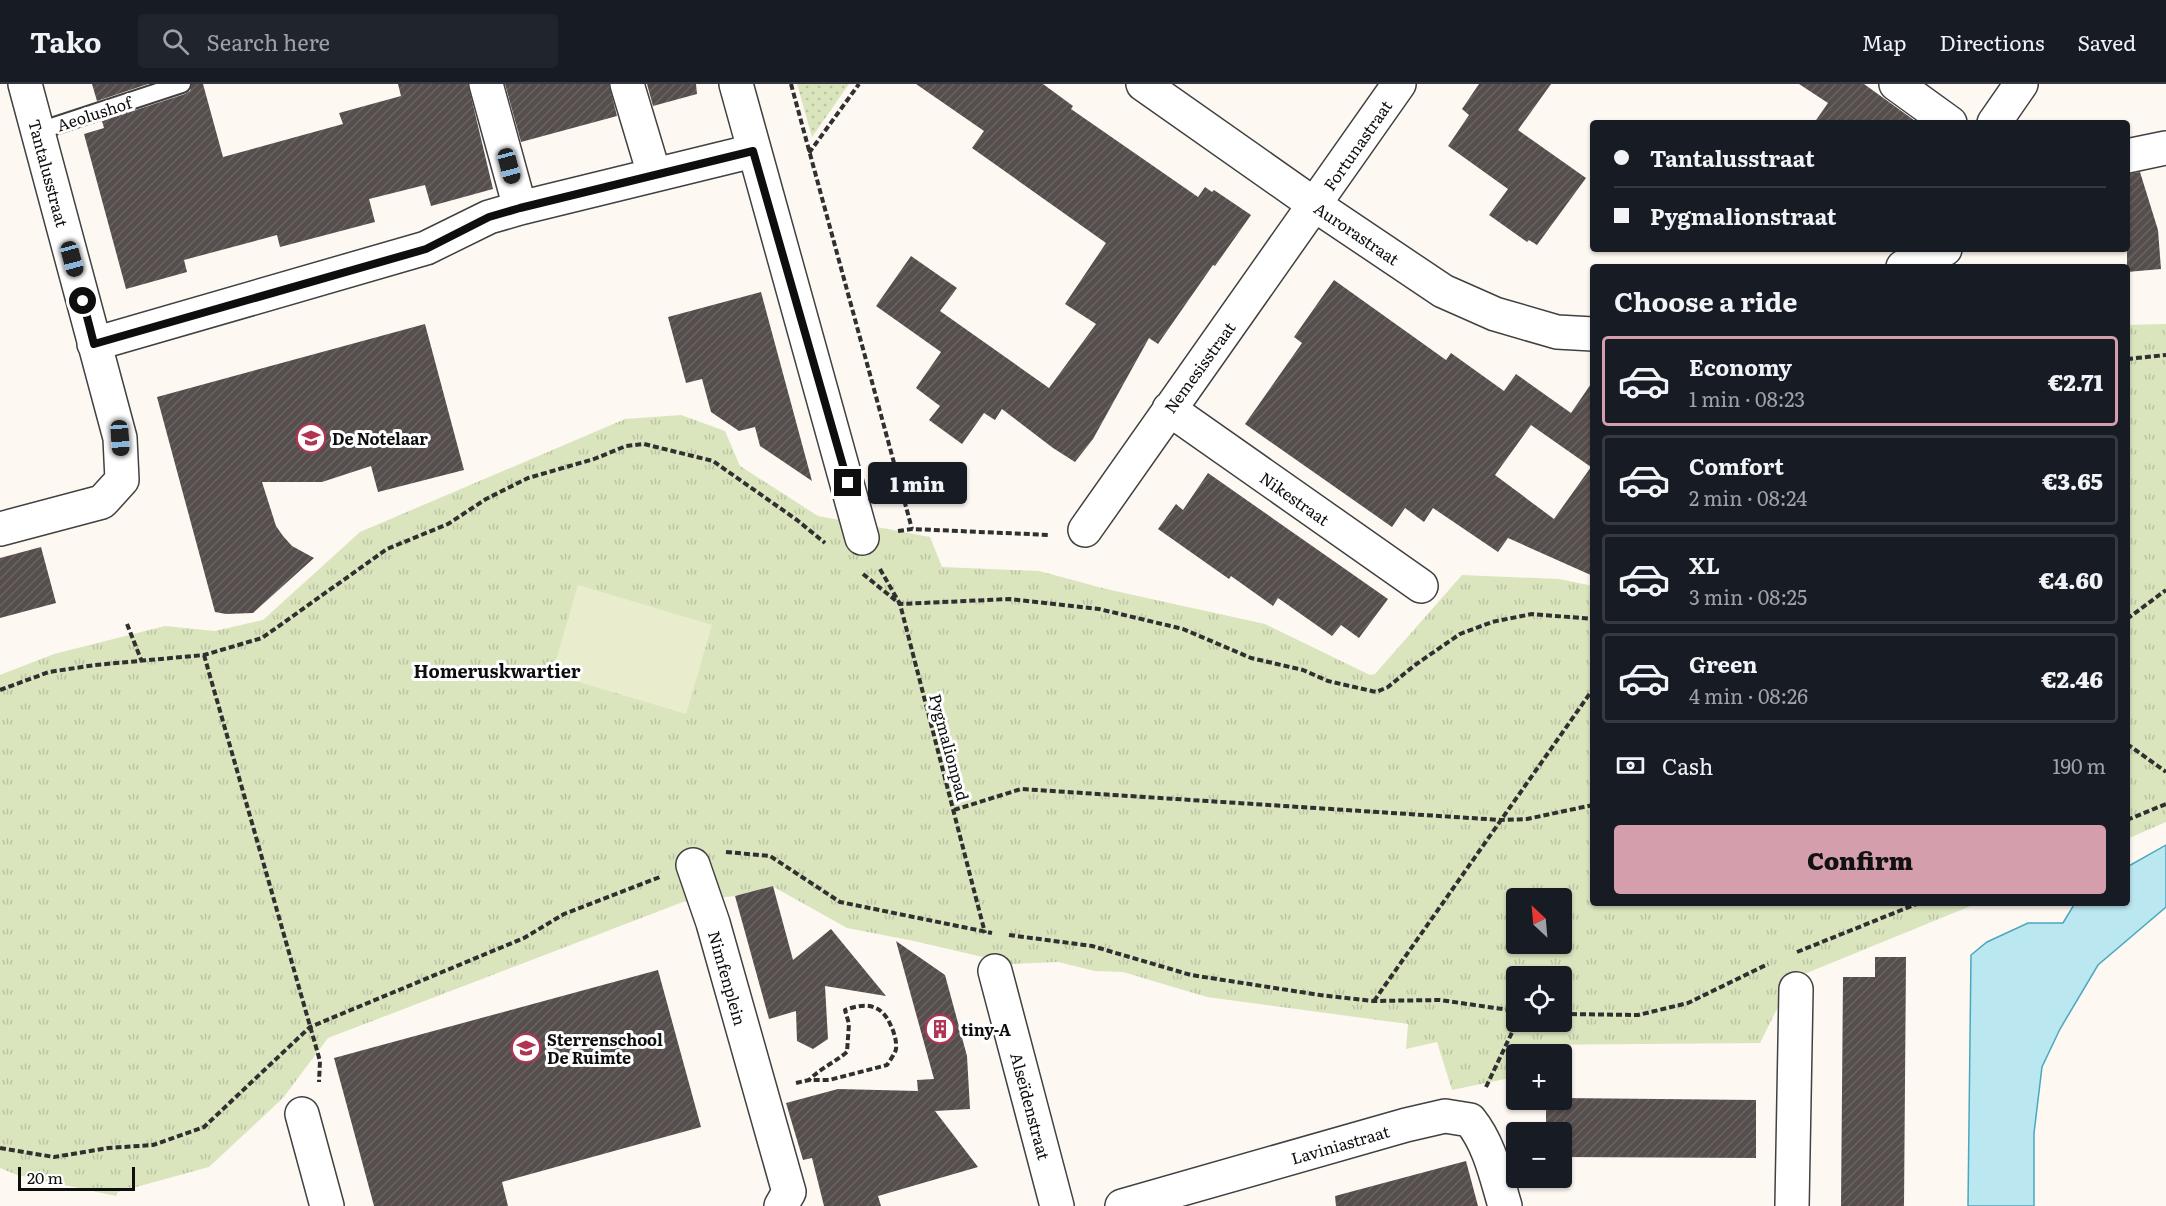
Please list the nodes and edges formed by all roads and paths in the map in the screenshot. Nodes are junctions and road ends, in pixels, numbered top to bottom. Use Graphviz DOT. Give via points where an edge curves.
graph roads {
  1 [pos="25,84"];
  2 [pos="182,84"];
  3 [pos="486,84"];
  4 [pos="627,84"];
  5 [pos="736,84"];
  6 [pos="790,84"];
  7 [pos="859,84"];
  8 [pos="1143,84"];
  9 [pos="1399,84"];
  10 [pos="1896,84"];
  11 [pos="2021,84"];
  12 [pos="1946,120"];
  13 [pos="1996,120"];
  14 [pos="39,131"];
  15 [pos="2166,148"];
  16 [pos="753,151"];
  17 [pos="809,153"];
  18 [pos="2130,155"];
  19 [pos="654,174"];
  20 [pos="1315,205"];
  21 [pos="520,208"];
  22 [pos="1938,252"];
  23 [pos="1910,264"];
  24 [pos="1590,334"];
  25 [pos="94,344"];
  26 [pos="2166,355"];
  27 [pos="2130,359"];
  28 [pos="1169,409"];
  29 [pos="912,529"];
  30 [pos="0,530"];
  31 [pos="1085,530"];
  32 [pos="832,548"];
  33 [pos="860,554"];
  34 [pos="1421,586"];
  35 [pos="2166,590"];
  36 [pos="900,604"];
  37 [pos="2130,617"];
  38 [pos="1590,619"];
  39 [pos="127,624"];
  40 [pos="204,655"];
  41 [pos="142,662"];
  42 [pos="0,690"];
  43 [pos="1590,693"];
  44 [pos="2130,746"];
  45 [pos="2166,772"];
  46 [pos="2166,804"];
  47 [pos="1590,806"];
  48 [pos="954,810"];
  49 [pos="2130,819"];
  50 [pos="1501,820"];
  51 [pos="693,865"];
  52 [pos="1912,906"];
  53 [pos="985,932"];
  54 [pos="996,933"];
  55 [pos="1007,935"];
  56 [pos="1791,955"];
  57 [pos="1769,964"];
  58 [pos="995,971"];
  59 [pos="1796,989"];
  60 [pos="1373,1001"];
  61 [pos="1506,1010"];
  62 [pos="1572,1014"];
  63 [pos="310,1028"];
  64 [pos="1512,1032"];
  65 [pos="809,1080"];
  66 [pos="761,1093"];
  67 [pos="302,1114"];
  68 [pos="1470,1120"];
  69 [pos="0,1148"];
  70 [pos="327,1206"];
  71 [pos="781,1206"];
  72 [pos="1057,1206"];
  73 [pos="1122,1206"];
  74 [pos="1505,1206"];
  75 [pos="1792,1206"];
  1 -- 14 [label="street, Tantalusstraat"];
  2 -- 14 [label="lane, Aeolushof"];
  3 -- 21 [label="street"];
  4 -- 19 [label="street"];
  5 -- 16 [label="street"];
  6 -- 17 [label="path"];
  7 -- 17 [label="path"];
  8 -- 20 [label="street, Aurorastraat"];
  9 -- 20 [label="street, Fortunastraat"];
  10 -- 12 [label="street"];
  11 -- 13 [label="street"];
  14 -- 25 [label="street, Tantalusstraat"];
  15 -- 18 [label="street"];
  16 -- 19 [label="street"];
  16 -- 33 [label="street" via="843,464"];
  17 -- 29 [label="path"];
  19 -- 21 [label="street"];
  20 -- 24 [label="street, Aurorastraat" via="1443,291 1495,314 1557,332"];
  20 -- 28 [label="street, Nemesisstraat"];
  21 -- 25 [label="street" via="489,217 426,249"];
  22 -- 23 [label="street"];
  25 -- 30 [label="street, Tantalusstraat" via="120,438 122,480 102,502"];
  26 -- 27 [label="path"];
  28 -- 31 [label="street, Nemesisstraat"];
  28 -- 34 [label="street, Nikestraat"];
  29 -- 31 [label="path" via="1059,536 1065,527"];
  29 -- 33 [label="path"];
  32 -- 40 [label="path" via="713,461 644,444 626,446 528,478 448,524 387,549 262,638"];
  33 -- 36 [label="path, Pygmalionpad"];
  33 -- 36 [label="path"];
  35 -- 37 [label="path"];
  36 -- 38 [label="path" via="1010,599 1099,609 1183,629 1251,658 1376,692 1460,634 1492,622 1532,614"];
  36 -- 48 [label="path, Pygmalionpad"];
  39 -- 41 [label="path"];
  40 -- 41 [label="path"];
  40 -- 63 [label="path"];
  41 -- 42 [label="path" via="49,672"];
  43 -- 50 [label="path"];
  44 -- 45 [label="path"];
  46 -- 49 [label="path"];
  47 -- 50 [label="path" via="1527,819"];
  48 -- 50 [label="path" via="1021,789"];
  48 -- 53 [label="path, Pygmalionpad"];
  50 -- 60 [label="path"];
  51 -- 53 [label="path" via="726,852 770,856 840,902"];
  51 -- 63 [label="path" via="564,914 524,938"];
  51 -- 66 [label="street, Nimfenplein"];
  52 -- 56 [label="path"];
  53 -- 54 [label="path"];
  53 -- 58 [label="path, Pygmalionpad"];
  55 -- 60 [label="path" via="1092,946 1191,975"];
  57 -- 62 [label="path" via="1688,1003 1638,1015"];
  58 -- 72 [label="street, Alseïdenstraat"];
  59 -- 75 [label="street"];
  60 -- 61 [label="path" via="1440,1000"];
  63 -- 67 [label="path" via="320,1061 318,1088"];
  63 -- 69 [label="path" via="204,1127 153,1145 54,1157"];
  64 -- 68 [label="path"];
  65 -- 65 [label="path" via="829,1080 887,1065 896,1049 886,1015 875,1007 859,1005 845,1010 847,1052"];
  65 -- 66 [label="path"];
  66 -- 71 [label="street, Nimfenplein" via="789,1192"];
  67 -- 70 [label="street"];
  68 -- 73 [label="street, Laviniastraat" via="1445,1116 1406,1125"];
  68 -- 74 [label="street" via="1490,1156"];
}
